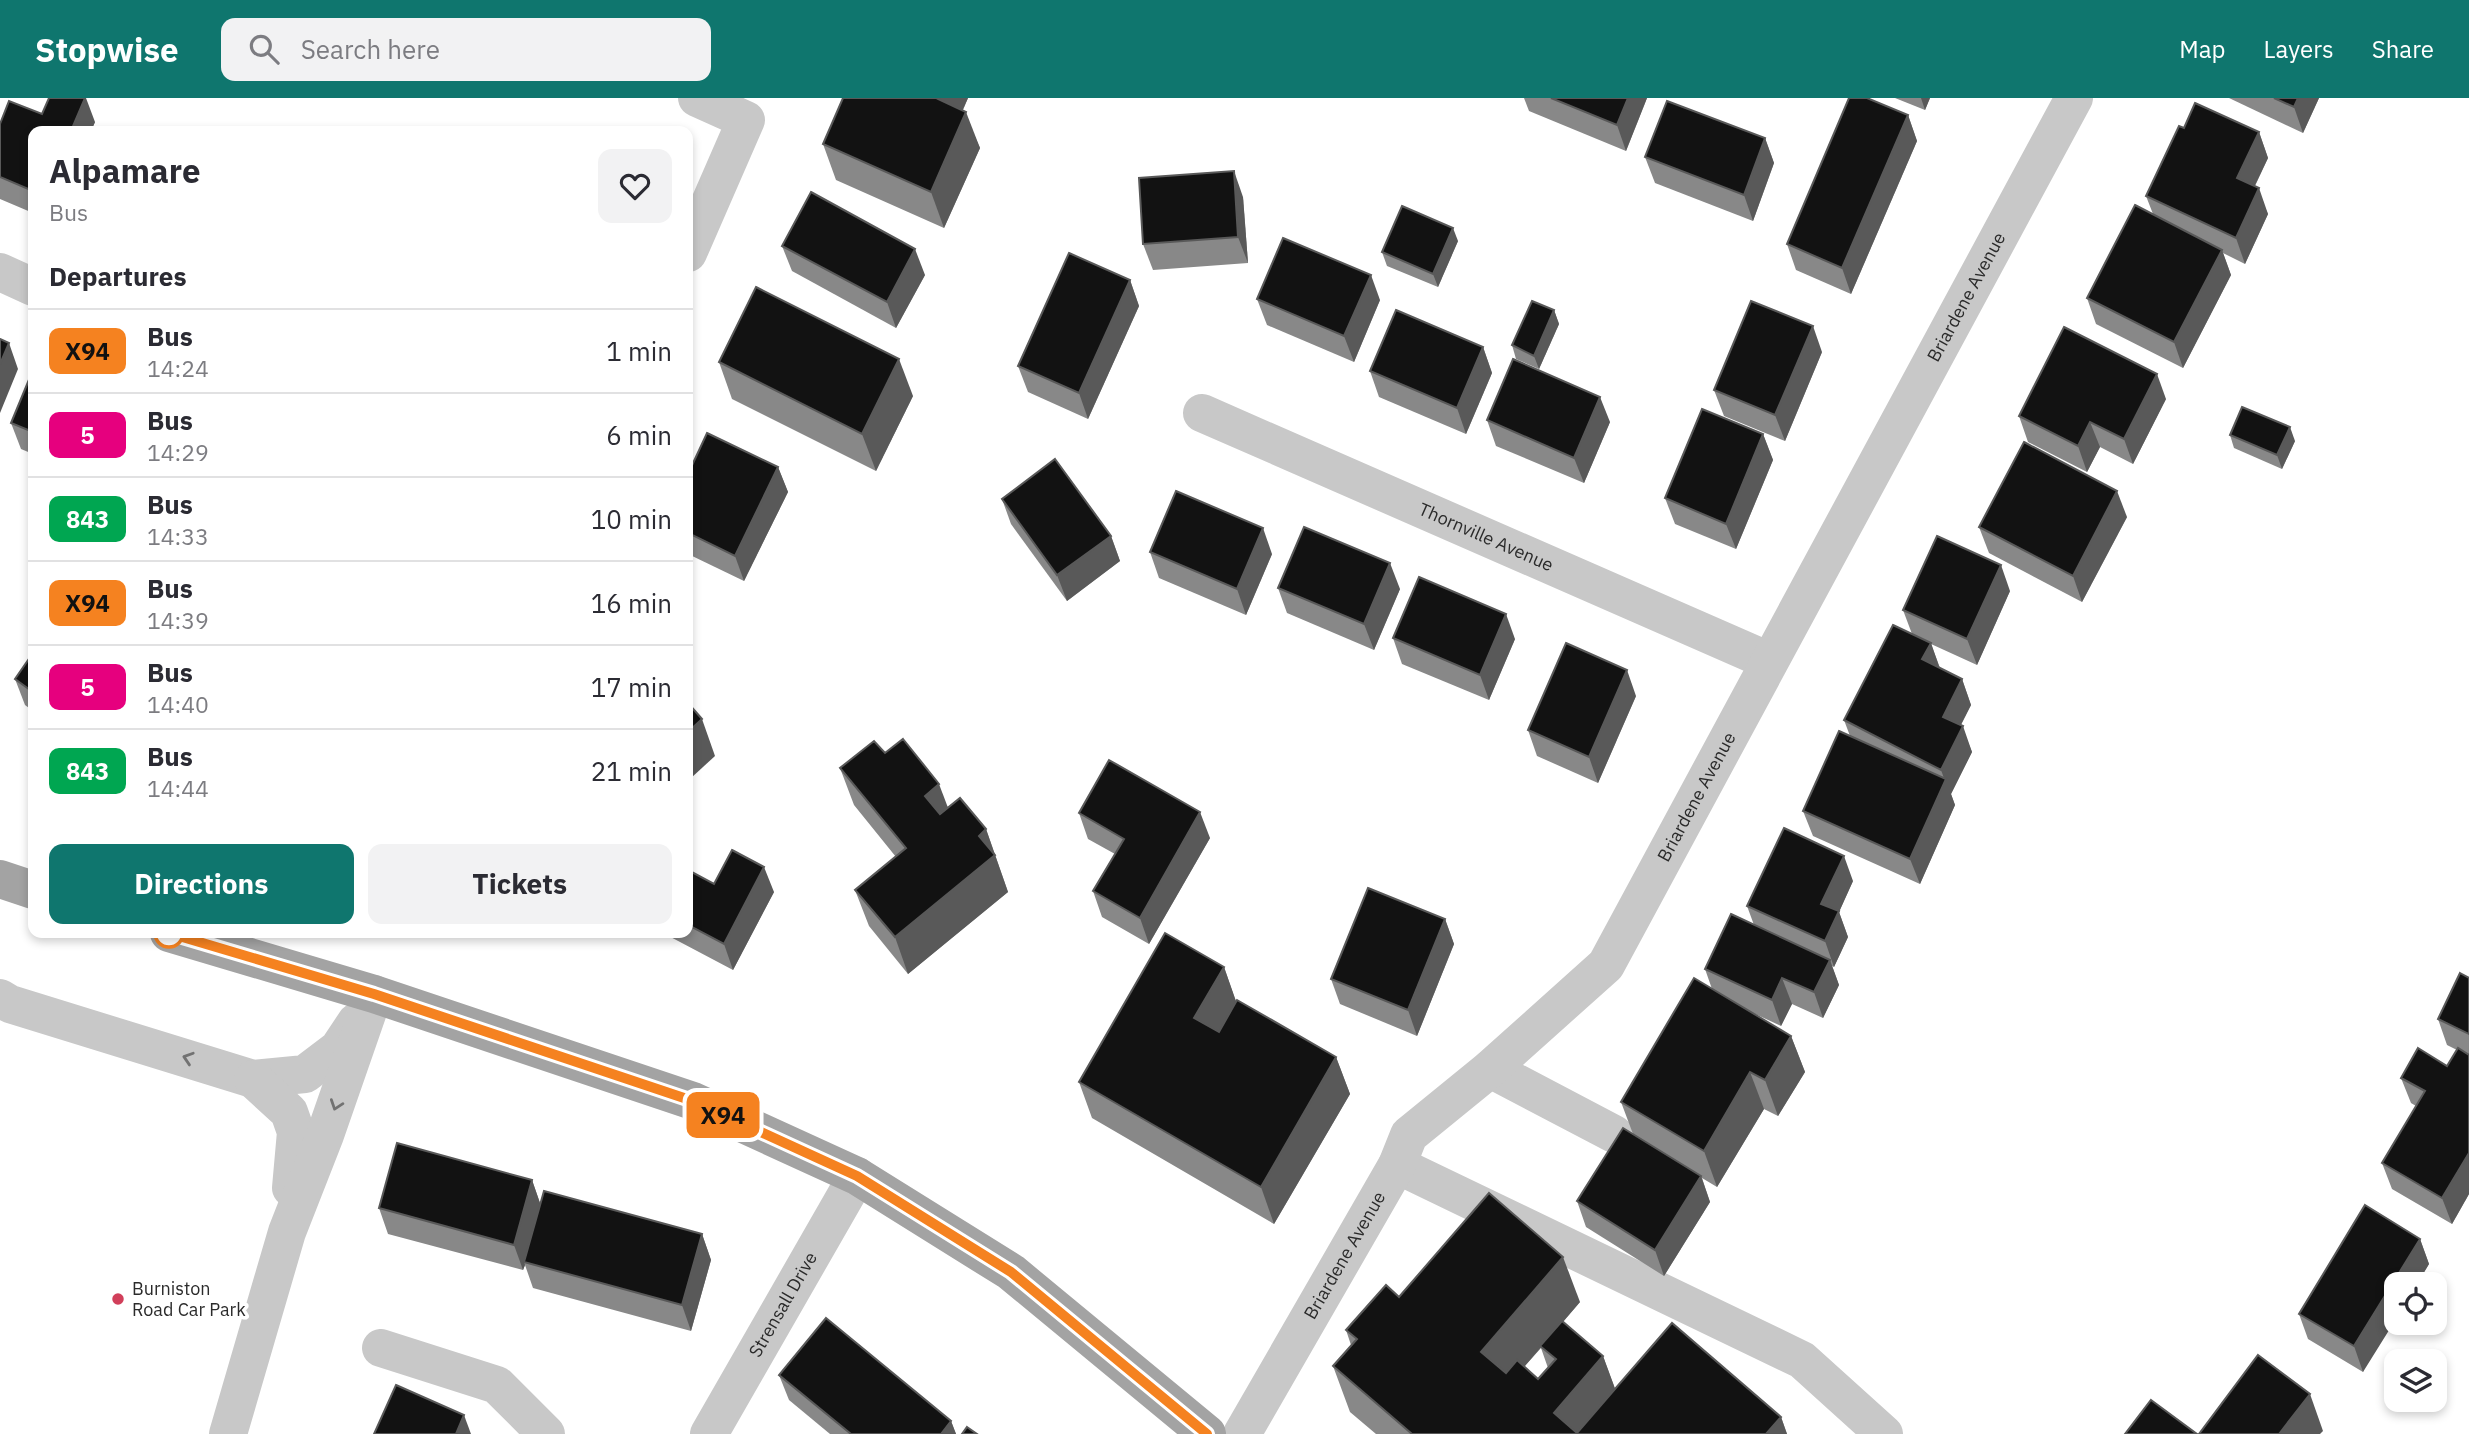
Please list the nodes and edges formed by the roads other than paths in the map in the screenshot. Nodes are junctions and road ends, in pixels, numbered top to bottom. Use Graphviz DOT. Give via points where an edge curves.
graph roads {
  1 [pos="697,98"];
  2 [pos="2074,98"];
  3 [pos="693,242"];
  4 [pos="0,272"];
  5 [pos="28,285"];
  6 [pos="1202,413"];
  7 [pos="1769,661"];
  8 [pos="0,879"];
  9 [pos="28,888"];
  10 [pos="186,938"];
  11 [pos="374,994"];
  12 [pos="0,998"];
  13 [pos="1490,1069"];
  14 [pos="253,1079"];
  15 [pos="1614,1134"];
  16 [pos="1396,1165"];
  17 [pos="857,1176"];
  18 [pos="287,1232"];
  19 [pos="381,1348"];
  20 [pos="228,1434"];
  21 [pos="546,1434"];
  22 [pos="709,1434"];
  23 [pos="1207,1434"];
  24 [pos="1242,1434"];
  25 [pos="1884,1434"];
  1 -- 3 [label="street" via="746,120"];
  2 -- 7 [label="street, Briardene Avenue"];
  4 -- 5 [label="street"];
  6 -- 7 [label="street, Thornville Avenue"];
  7 -- 13 [label="street, Briardene Avenue" via="1606,965"];
  8 -- 9 [label="main road"];
  10 -- 11 [label="main road"];
  11 -- 14 [label="street" via="338,1049 305,1074"];
  11 -- 17 [label="main road" via="693,1101"];
  11 -- 18 [label="street, one-way" via="326,1136"];
  14 -- 12 [label="street, one-way"];
  13 -- 15 [label="street"];
  13 -- 16 [label="street, Briardene Avenue" via="1409,1135"];
  14 -- 18 [label="street" via="289,1112 296,1132"];
  16 -- 24 [label="street, Briardene Avenue"];
  16 -- 25 [label="street" via="1802,1360"];
  17 -- 22 [label="street, Strensall Drive"];
  17 -- 23 [label="main road" via="1011,1272"];
  18 -- 20 [label="street"];
  19 -- 21 [label="street" via="497,1385"];
}
